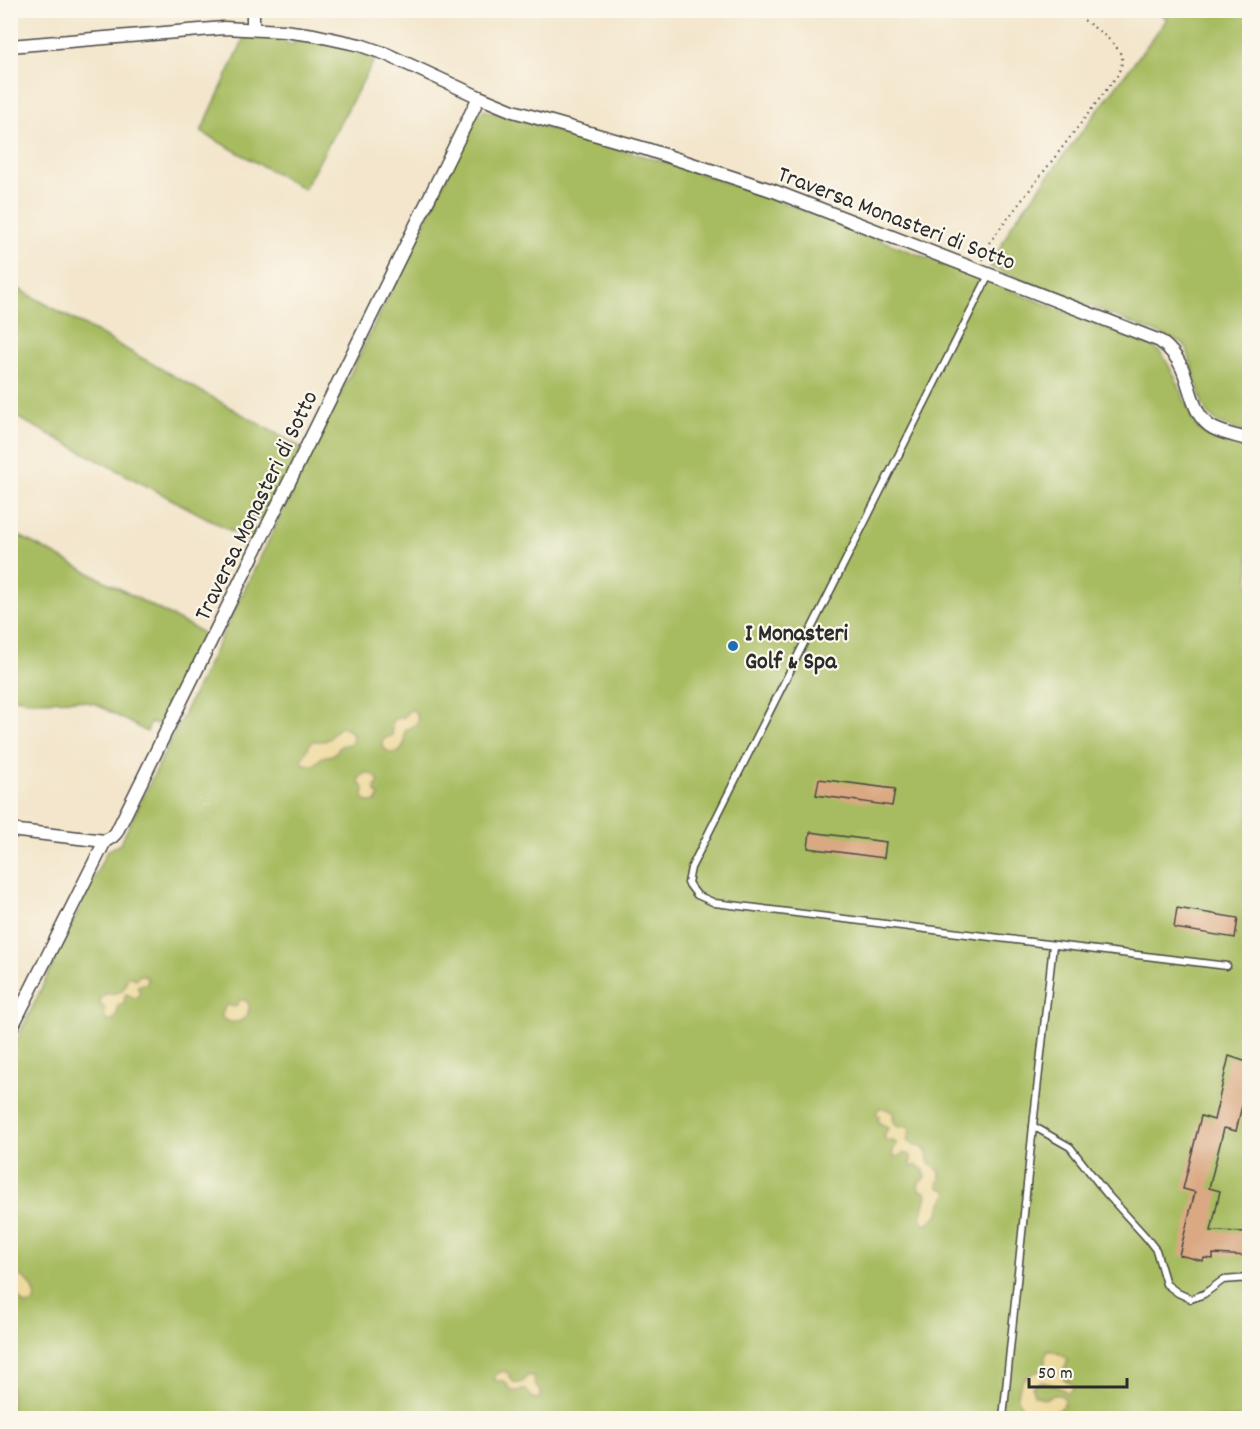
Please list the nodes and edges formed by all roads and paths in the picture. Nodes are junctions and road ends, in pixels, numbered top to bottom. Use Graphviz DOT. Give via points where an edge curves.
graph roads {
  1 [pos="253,10"];
  2 [pos="1070,10"];
  3 [pos="253,29"];
  4 [pos="10,46"];
  5 [pos="479,97"];
  6 [pos="984,273"];
  7 [pos="1250,440"];
  8 [pos="10,830"];
  9 [pos="105,841"];
  10 [pos="1053,945"];
  11 [pos="1227,966"];
  12 [pos="10,1031"];
  13 [pos="1033,1126"];
  14 [pos="1250,1278"];
  15 [pos="1003,1419"];
  1 -- 3 [label="street"];
  2 -- 6 [label="path" via="1113,43 1122,63 1117,76 989,243"];
  3 -- 4 [label="street, Traversa Monasteri di Sotto" via="224,28"];
  3 -- 5 [label="street, Traversa Monasteri di Sotto" via="314,35 360,45"];
  5 -- 6 [label="street, Traversa Monasteri di Sotto" via="513,111 774,191"];
  5 -- 9 [label="street, Traversa Monasteri di Sotto" via="116,833"];
  6 -- 7 [label="street, Traversa Monasteri di Sotto" via="1160,341 1172,350 1182,366 1202,420 1212,428"];
  6 -- 10 [label="lane" via="691,868 688,883 697,896 715,903"];
  8 -- 9 [label="street"];
  9 -- 12 [label="street, Traversa Monasteri di Sotto"];
  10 -- 11 [label="lane"];
  10 -- 13 [label="lane"];
  13 -- 14 [label="lane" via="1070,1147 1156,1250 1166,1284 1178,1293 1191,1299 1223,1280"];
  13 -- 15 [label="lane"];
}
